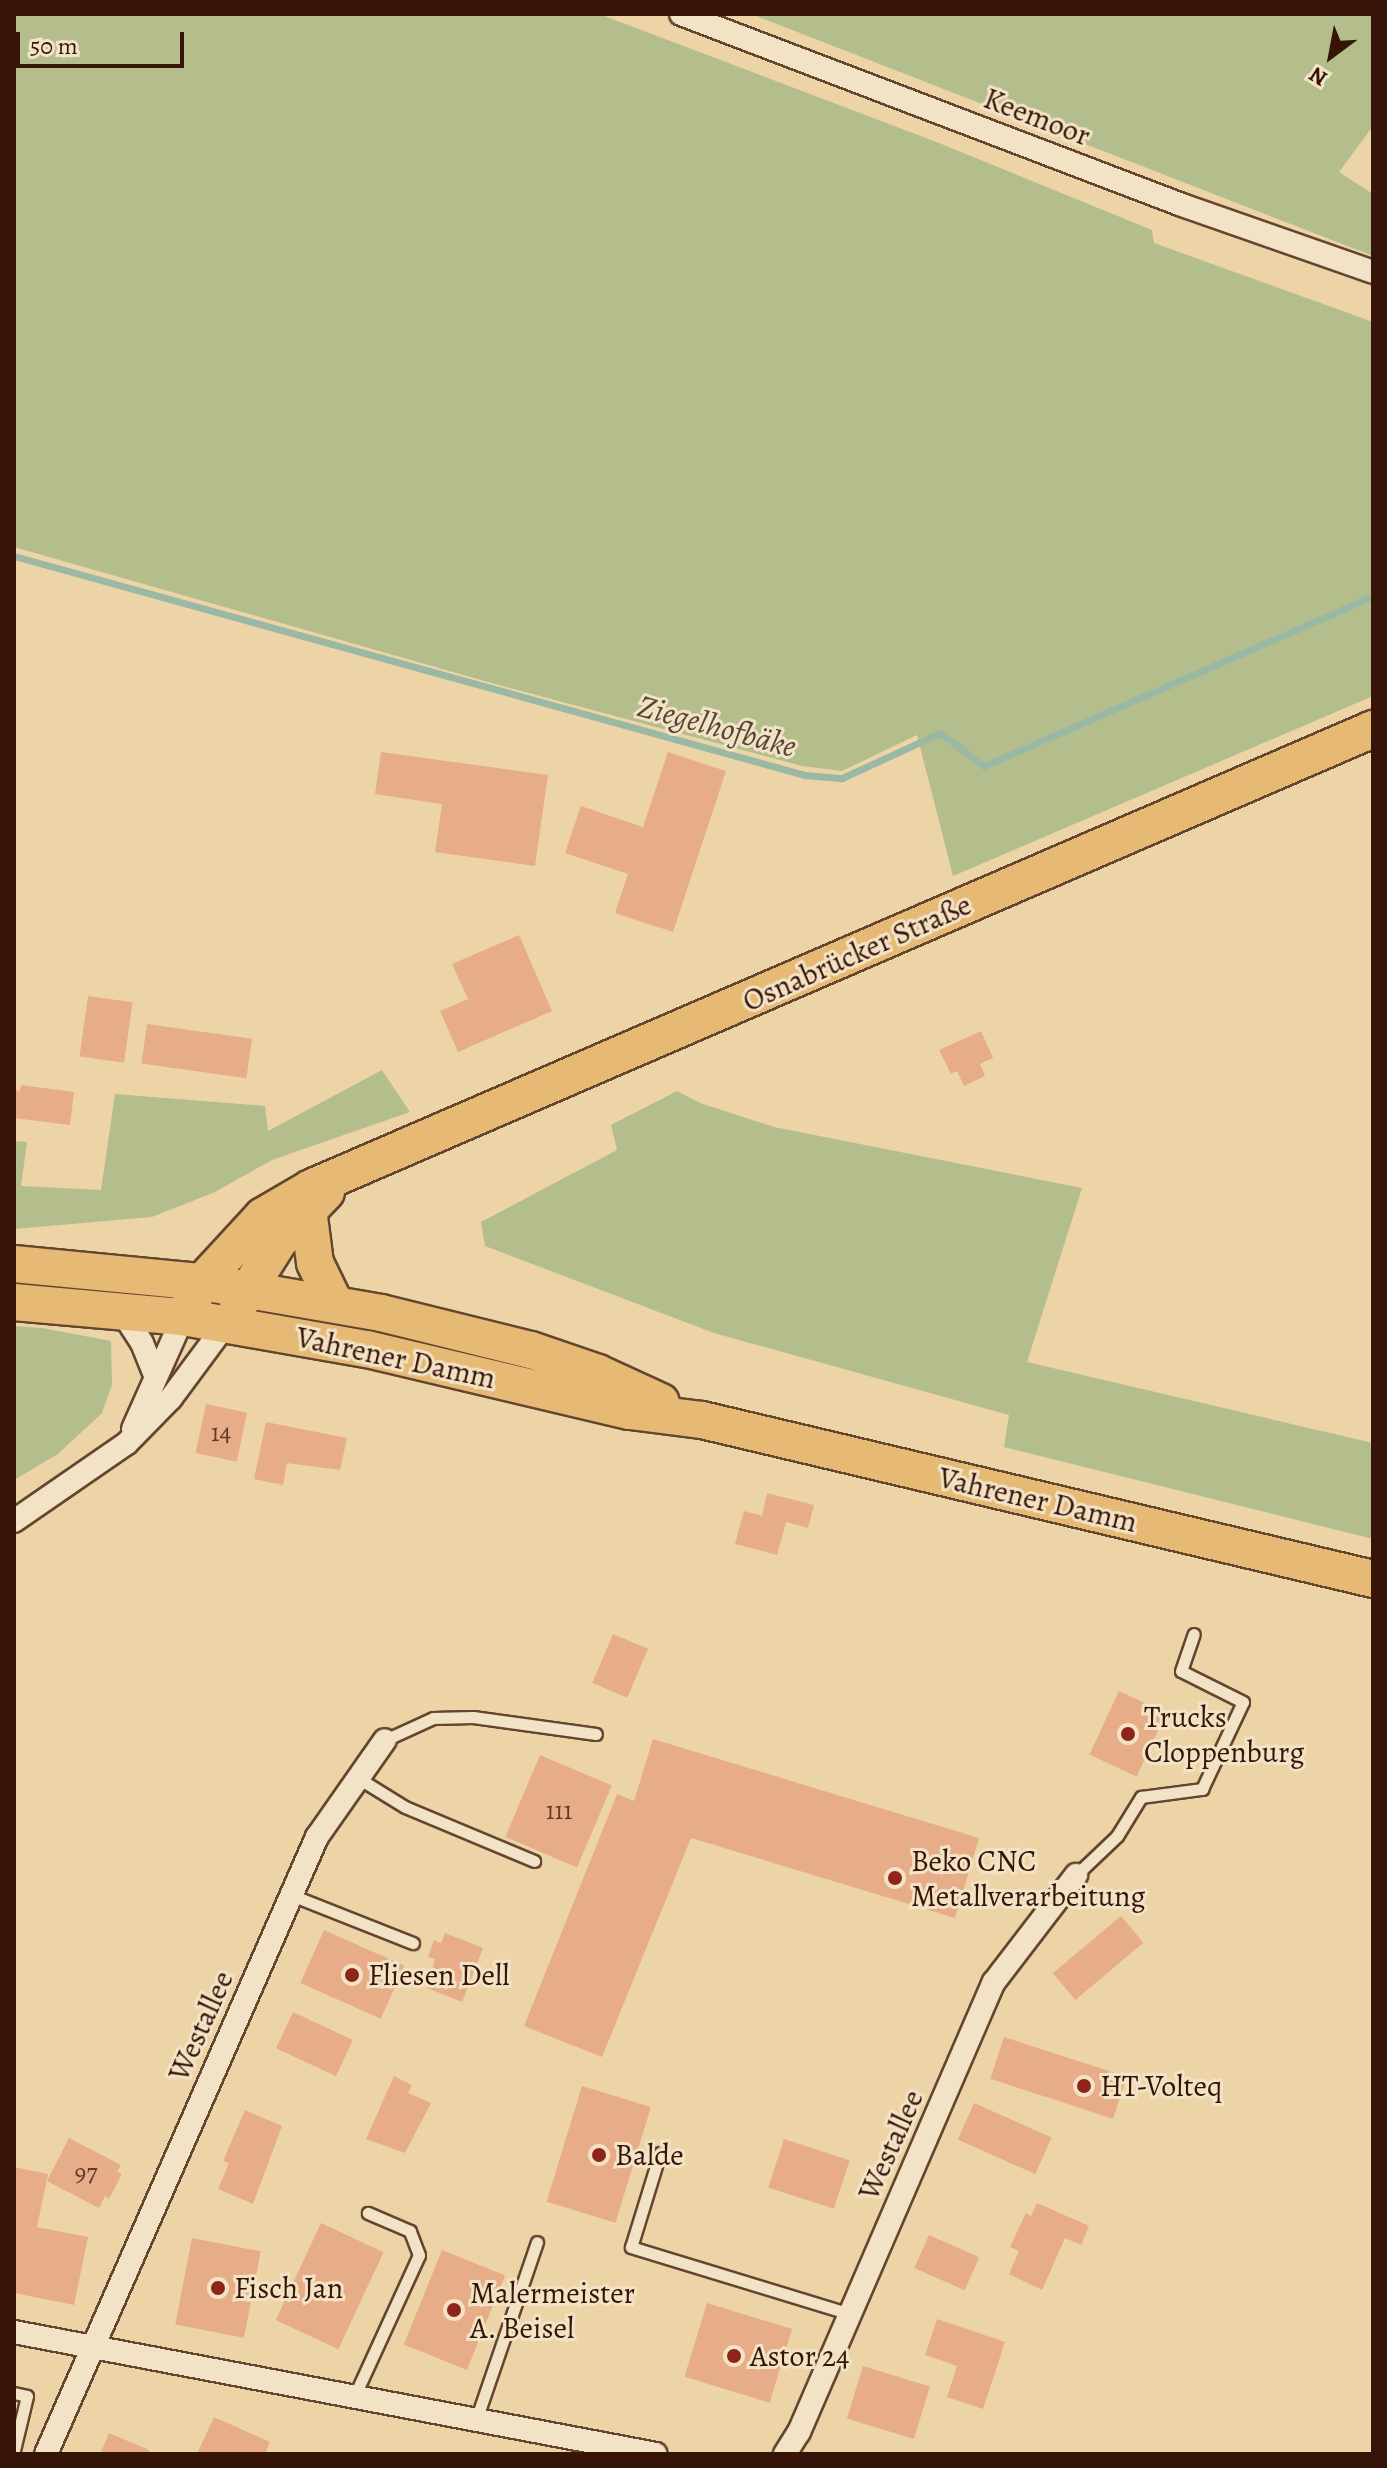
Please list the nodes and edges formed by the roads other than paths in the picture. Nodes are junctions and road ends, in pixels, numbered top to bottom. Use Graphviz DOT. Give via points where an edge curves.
graph roads {
  1 [pos="681,14"];
  2 [pos="1373,272"];
  3 [pos="1373,729"];
  4 [pos="341,1178"];
  5 [pos="308,1209"];
  6 [pos="14,1264"];
  7 [pos="202,1282"];
  8 [pos="250,1288"];
  9 [pos="14,1302"];
  10 [pos="335,1304"];
  11 [pos="120,1309"];
  12 [pos="183,1317"];
  13 [pos="226,1324"];
  14 [pos="156,1377"];
  15 [pos="702,1420"];
  16 [pos="127,1443"];
  17 [pos="14,1521"];
  18 [pos="1373,1579"];
  19 [pos="1194,1634"];
  20 [pos="596,1734"];
  21 [pos="385,1740"];
  22 [pos="358,1778"];
  23 [pos="534,1861"];
  24 [pos="1076,1875"];
  25 [pos="291,1895"];
  26 [pos="413,1943"];
  27 [pos="660,2153"];
  28 [pos="368,2213"];
  29 [pos="537,2242"];
  30 [pos="850,2314"];
  31 [pos="14,2332"];
  32 [pos="92,2347"];
  33 [pos="14,2393"];
  34 [pos="354,2397"];
  35 [pos="476,2420"];
  36 [pos="571,2446"];
  37 [pos="14,2450"];
  38 [pos="46,2454"];
  39 [pos="656,2454"];
  40 [pos="785,2454"];
  1 -- 2 [label="street, Keemoor"];
  3 -- 4 [label="main road, Osnabrücker Straße"];
  4 -- 5 [label="main road, Osnabrücker Straße"];
  4 -- 7 [label="main road, Osnabrücker Straße" via="311,1188 263,1216"];
  5 -- 8 [label="main road, Osnabrücker Straße" via="279,1241"];
  5 -- 10 [label="main road" via="315,1263"];
  6 -- 7 [label="main road, Vahrener Damm"];
  7 -- 8 [label="main road, Vahrener Damm"];
  7 -- 12 [label="main road, Osnabrücker Straße"];
  8 -- 10 [label="main road, Vahrener Damm"];
  8 -- 13 [label="main road, Osnabrücker Straße"];
  9 -- 11 [label="main road, Vahrener Damm"];
  10 -- 15 [label="main road, Vahrener Damm" via="531,1350 598,1373"];
  11 -- 12 [label="main road, Vahrener Damm"];
  11 -- 14 [label="street"];
  12 -- 13 [label="main road, Vahrener Damm"];
  12 -- 14 [label="street"];
  13 -- 15 [label="main road, Vahrener Damm" via="367,1349 630,1411"];
  13 -- 16 [label="street" via="171,1398"];
  14 -- 16 [label="street"];
  15 -- 18 [label="main road, Vahrener Damm"];
  16 -- 17 [label="street"];
  19 -- 24 [label="lane" via="1181,1671 1243,1702 1202,1789 1141,1797 1117,1836"];
  20 -- 21 [label="lane" via="473,1717 433,1718"];
  21 -- 22 [label="street, Westallee"];
  22 -- 23 [label="lane" via="405,1807"];
  22 -- 25 [label="street, Westallee" via="317,1837"];
  24 -- 30 [label="street, Westallee" via="994,1982"];
  25 -- 26 [label="lane"];
  25 -- 32 [label="street, Westallee"];
  27 -- 30 [label="lane" via="631,2247"];
  28 -- 34 [label="lane" via="410,2231 419,2255"];
  29 -- 35 [label="lane"];
  30 -- 40 [label="street, Westallee"];
  31 -- 32 [label="street"];
  32 -- 34 [label="street"];
  32 -- 38 [label="street, Westallee"];
  33 -- 37 [label="lane" via="27,2396"];
  34 -- 35 [label="street"];
  35 -- 36 [label="street"];
  36 -- 39 [label="street"];
}
